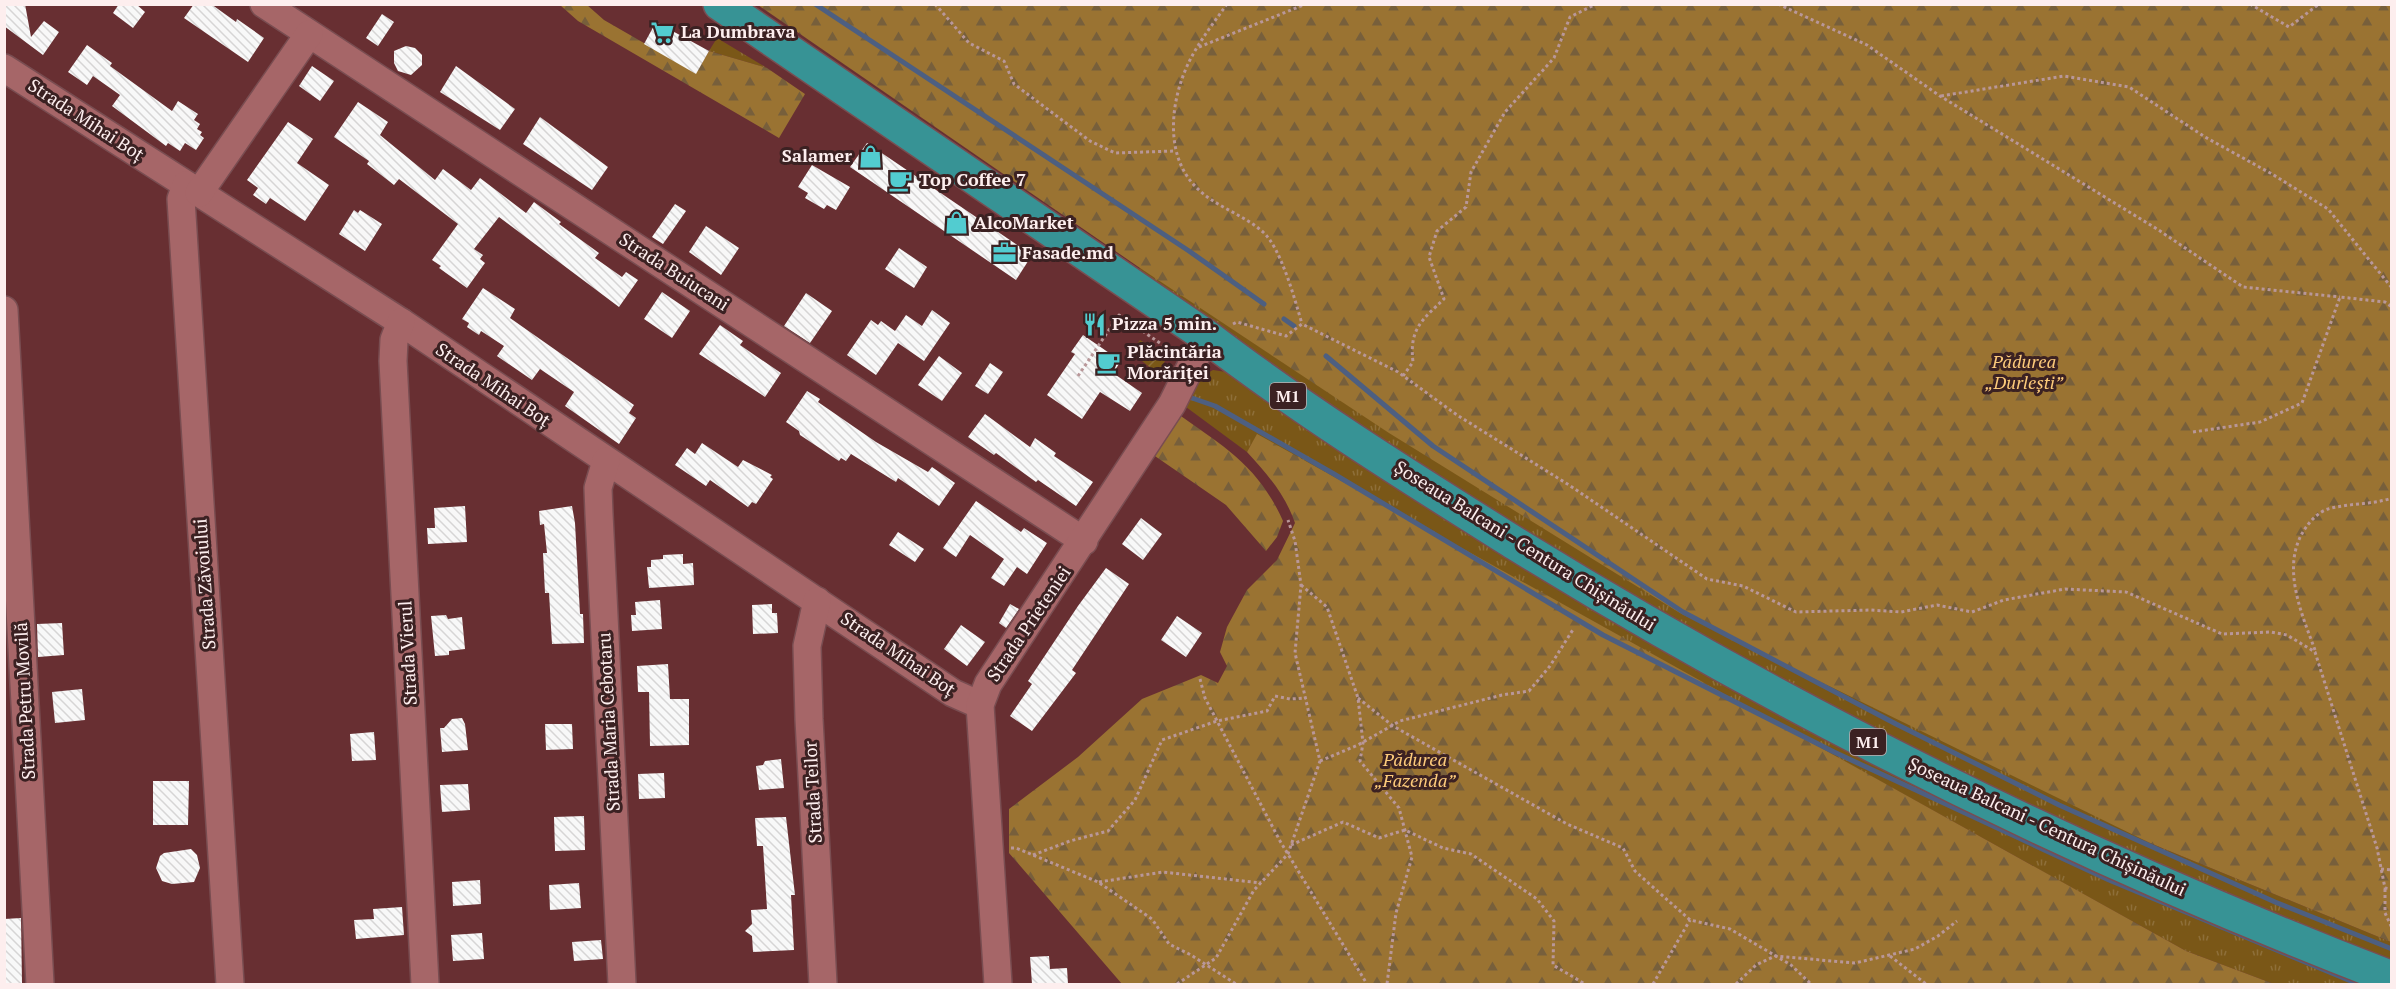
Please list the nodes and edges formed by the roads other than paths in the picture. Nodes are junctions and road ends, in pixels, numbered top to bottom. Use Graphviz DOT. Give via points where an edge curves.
graph roads {
  1 [pos="264,4"];
  2 [pos="720,4"];
  3 [pos="309,34"];
  4 [pos="4,68"];
  5 [pos="192,189"];
  6 [pos="4,310"];
  7 [pos="401,322"];
  8 [pos="1206,336"];
  9 [pos="606,461"];
  10 [pos="1084,540"];
  11 [pos="11,558"];
  12 [pos="817,601"];
  13 [pos="980,705"];
  14 [pos="2391,978"];
  15 [pos="40,984"];
  16 [pos="230,984"];
  17 [pos="425,984"];
  18 [pos="622,984"];
  19 [pos="823,984"];
  20 [pos="998,984"];
  1 -- 3 [label="street, Strada Buiucani"];
  2 -- 8 [label="highway, Șoseaua Balcani - Centura Chișinăului / M1"];
  3 -- 5 [label="street"];
  3 -- 10 [label="street, Strada Buiucani"];
  4 -- 5 [label="street, Strada Mihai Boț"];
  5 -- 7 [label="street, Strada Mihai Boț"];
  5 -- 16 [label="street, Strada Zăvoiului" via="181,199"];
  6 -- 11 [label="street, Strada Petru Movilă"];
  7 -- 9 [label="street, Strada Mihai Boț"];
  7 -- 17 [label="street, Strada Vierul" via="394,340 393,362"];
  8 -- 10 [label="street, Strada Prieteniei" via="1172,404"];
  8 -- 14 [label="highway, Șoseaua Balcani - Centura Chișinăului / M1" via="1267,383 1462,510 1632,614 1796,704 1992,805 2130,869"];
  9 -- 12 [label="street, Strada Mihai Boț"];
  9 -- 18 [label="street, Strada Maria Cebotaru" via="598,488"];
  10 -- 13 [label="street, Strada Prieteniei" via="988,684"];
  11 -- 15 [label="street, Strada Petru Movilă"];
  12 -- 13 [label="street, Strada Mihai Boț" via="954,693"];
  12 -- 19 [label="street, Strada Teilor" via="807,646"];
  13 -- 20 [label="street, Strada Prieteniei"];
}
